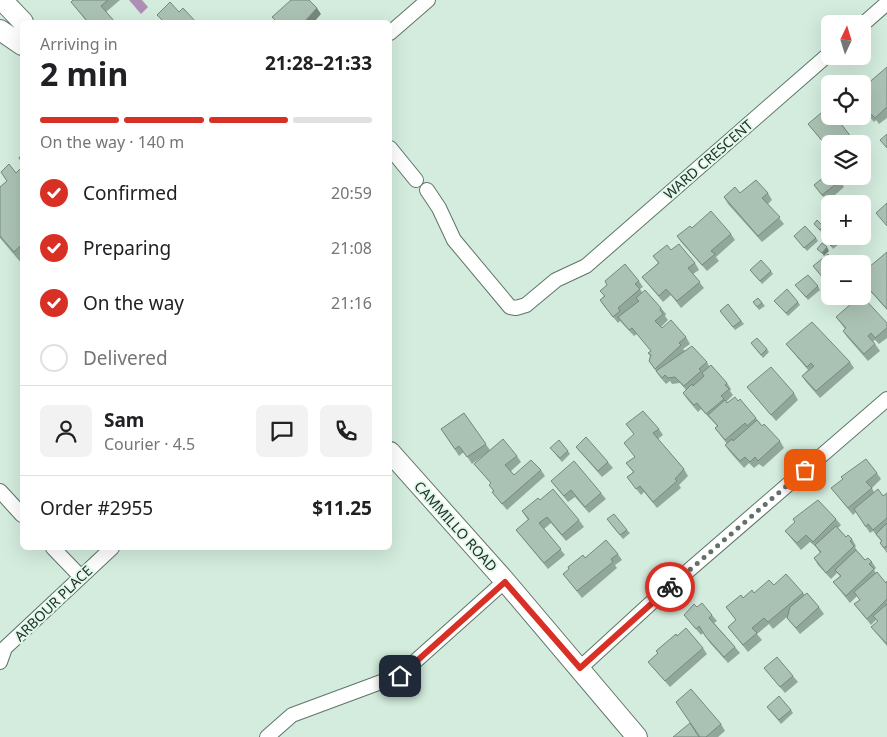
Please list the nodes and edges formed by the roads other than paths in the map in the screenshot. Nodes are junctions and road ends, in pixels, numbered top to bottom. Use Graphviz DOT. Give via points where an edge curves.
graph roads {
  1 [pos="2,0"];
  2 [pos="428,0"];
  3 [pos="887,3"];
  4 [pos="871,16"];
  5 [pos="21,20"];
  6 [pos="0,30"];
  7 [pos="392,31"];
  8 [pos="20,44"];
  9 [pos="821,61"];
  10 [pos="392,150"];
  11 [pos="416,180"];
  12 [pos="427,190"];
  13 [pos="887,398"];
  14 [pos="392,454"];
  15 [pos="0,491"];
  16 [pos="20,513"];
  17 [pos="55,550"];
  18 [pos="110,550"];
  19 [pos="80,576"];
  20 [pos="505,582"];
  21 [pos="0,662"];
  22 [pos="580,668"];
  23 [pos="267,737"];
  24 [pos="637,737"];
  1 -- 5 [label="main road"];
  2 -- 7 [label="street"];
  3 -- 4 [label="street"];
  6 -- 8 [label="main road"];
  9 -- 12 [label="street, WARD CRESCENT" via="586,266 556,280 526,305 510,306 454,240"];
  10 -- 11 [label="street"];
  13 -- 22 [label="street" via="651,602"];
  14 -- 20 [label="main road, CAMMILLO ROAD"];
  15 -- 16 [label="street"];
  17 -- 19 [label="street"];
  18 -- 19 [label="street, ARBOUR PLACE"];
  19 -- 21 [label="street, ARBOUR PLACE" via="5,648"];
  20 -- 22 [label="main road, CAMMILLO ROAD"];
  20 -- 23 [label="street" via="400,676 292,715"];
  22 -- 24 [label="main road, CAMMILLO ROAD"];
}
